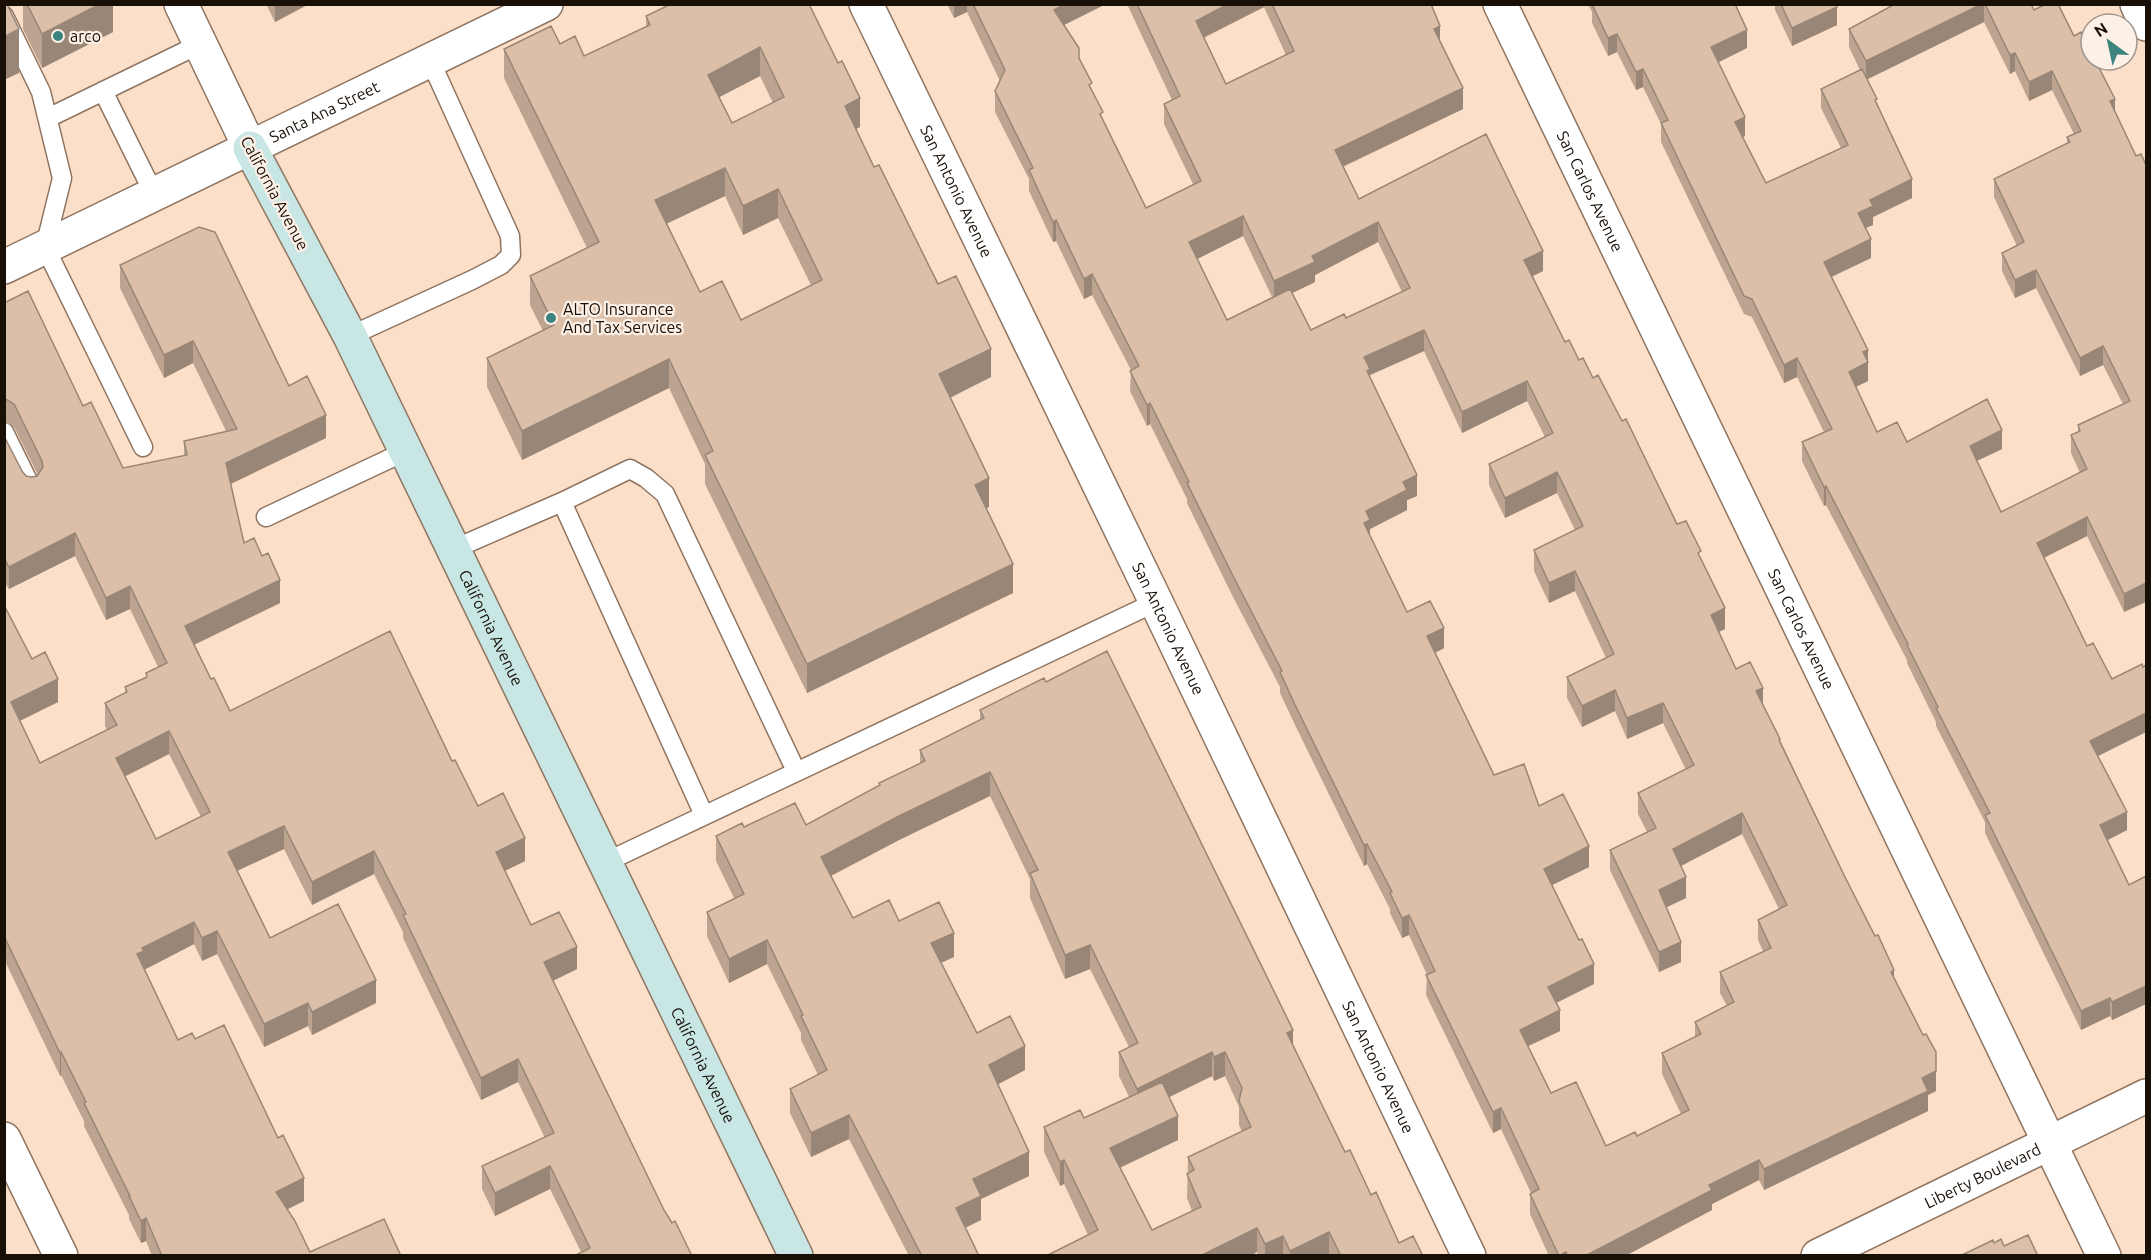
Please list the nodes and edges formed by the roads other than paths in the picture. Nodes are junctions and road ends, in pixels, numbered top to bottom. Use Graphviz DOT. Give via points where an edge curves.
graph roads {
  1 [pos="181,4"];
  2 [pos="546,4"];
  3 [pos="866,4"];
  4 [pos="1500,4"];
  5 [pos="2137,4"];
  6 [pos="4,16"];
  7 [pos="2146,24"];
  8 [pos="200,44"];
  9 [pos="430,60"];
  10 [pos="103,91"];
  11 [pos="48,118"];
  12 [pos="250,148"];
  13 [pos="154,194"];
  14 [pos="45,247"];
  15 [pos="4,267"];
  16 [pos="350,336"];
  17 [pos="4,432"];
  18 [pos="143,447"];
  19 [pos="406,451"];
  20 [pos="32,489"];
  21 [pos="562,502"];
  22 [pos="266,517"];
  23 [pos="454,549"];
  24 [pos="1156,602"];
  25 [pos="796,771"];
  26 [pos="705,815"];
  27 [pos="606,862"];
  28 [pos="2146,1096"];
  29 [pos="4,1139"];
  30 [pos="2050,1142"];
  31 [pos="61,1256"];
  32 [pos="796,1256"];
  33 [pos="1469,1256"];
  34 [pos="1818,1256"];
  35 [pos="2104,1256"];
  1 -- 8 [label="street, California Avenue"];
  2 -- 9 [label="street, Santa Ana Street"];
  3 -- 24 [label="street, San Antonio Avenue"];
  4 -- 30 [label="street, San Carlos Avenue"];
  5 -- 7 [label="street"];
  6 -- 11 [label="lane" via="41,92"];
  8 -- 10 [label="lane"];
  8 -- 12 [label="street, California Avenue"];
  9 -- 12 [label="street, Santa Ana Street"];
  9 -- 16 [label="lane" via="510,236 511,255 501,265 472,280"];
  10 -- 11 [label="lane"];
  10 -- 13 [label="lane"];
  11 -- 14 [label="lane" via="62,178"];
  12 -- 13 [label="street, Santa Ana Street"];
  12 -- 16 [label="main road, California Avenue"];
  13 -- 14 [label="street, Santa Ana Street"];
  14 -- 15 [label="street, Santa Ana Street"];
  14 -- 18 [label="lane"];
  16 -- 19 [label="main road, California Avenue"];
  17 -- 20 [label="lane"];
  19 -- 22 [label="lane"];
  19 -- 23 [label="main road, California Avenue"];
  21 -- 23 [label="lane"];
  21 -- 25 [label="lane" via="630,470 665,494"];
  21 -- 26 [label="lane"];
  23 -- 27 [label="main road, California Avenue"];
  24 -- 25 [label="lane"];
  24 -- 33 [label="street, San Antonio Avenue"];
  25 -- 26 [label="lane"];
  26 -- 27 [label="lane"];
  27 -- 32 [label="main road, California Avenue"];
  28 -- 30 [label="street, Liberty Boulevard"];
  29 -- 31 [label="street"];
  30 -- 34 [label="street, Liberty Boulevard"];
  30 -- 35 [label="street, San Carlos Avenue"];
}
